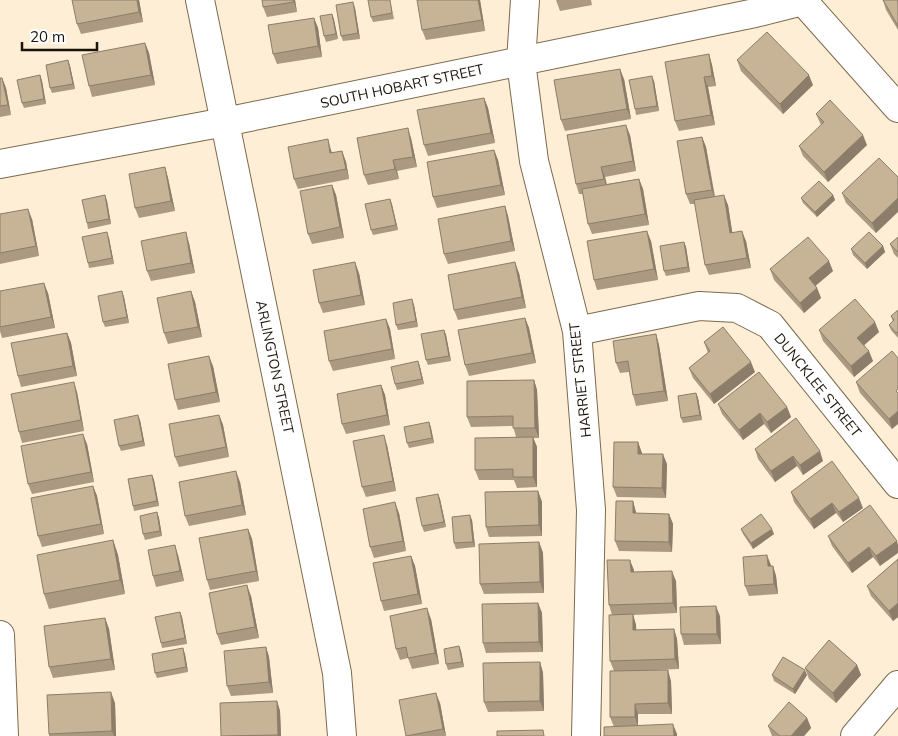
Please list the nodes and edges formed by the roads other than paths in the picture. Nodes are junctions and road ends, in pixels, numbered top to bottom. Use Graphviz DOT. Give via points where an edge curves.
graph roads {
  1 [pos="200,0"];
  2 [pos="525,0"];
  3 [pos="804,0"];
  4 [pos="521,62"];
  5 [pos="898,108"];
  6 [pos="225,122"];
  7 [pos="0,164"];
  8 [pos="577,331"];
  9 [pos="898,484"];
  10 [pos="0,635"];
  11 [pos="898,685"];
  12 [pos="4,736"];
  13 [pos="342,736"];
  14 [pos="586,736"];
  15 [pos="855,736"];
  1 -- 6 [label="street, ARLINGTON STREET"];
  2 -- 4 [label="street, HARRIET STREET"];
  3 -- 4 [label="street, SOUTH HOBART STREET"];
  3 -- 5 [label="street"];
  4 -- 6 [label="street, SOUTH HOBART STREET"];
  4 -- 8 [label="street, HARRIET STREET" via="534,161"];
  6 -- 7 [label="street, SOUTH HOBART STREET"];
  6 -- 13 [label="street, ARLINGTON STREET" via="337,673"];
  8 -- 9 [label="street, DUNCKLEE STREET" via="699,306 737,308 770,325"];
  8 -- 14 [label="street, HARRIET STREET" via="591,510"];
  10 -- 12 [label="street"];
  11 -- 15 [label="street"];
}
